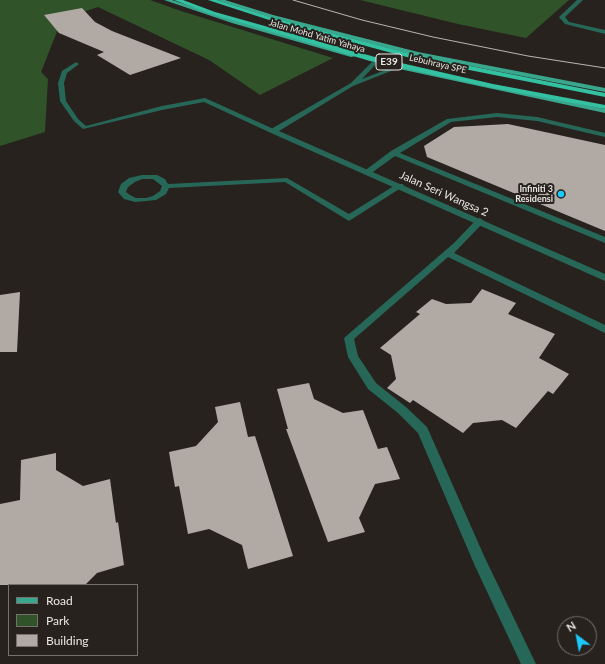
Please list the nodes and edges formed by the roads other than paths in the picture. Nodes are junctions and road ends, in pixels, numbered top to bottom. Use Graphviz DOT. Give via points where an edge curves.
graph roads {
  1 [pos="167,0"];
  2 [pos="177,0"];
  3 [pos="211,0"];
  4 [pos="220,0"];
  5 [pos="580,0"];
  6 [pos="605,32"];
  7 [pos="375,62"];
  8 [pos="76,64"];
  9 [pos="398,67"];
  10 [pos="351,86"];
  11 [pos="605,90"];
  12 [pos="605,95"];
  13 [pos="605,107"];
  14 [pos="605,111"];
  15 [pos="274,131"];
  16 [pos="605,134"];
  17 [pos="394,153"];
  18 [pos="367,172"];
  19 [pos="166,186"];
  20 [pos="400,186"];
  21 [pos="480,221"];
  22 [pos="605,240"];
  23 [pos="447,253"];
  24 [pos="605,278"];
  25 [pos="605,329"];
  26 [pos="529,664"];
  1 -- 7 [label="main road, Jalan Mohd Yatim Yahaya"];
  2 -- 13 [label="highway, Lebuhraya SPE / E39" via="373,59 493,86"];
  3 -- 12 [label="highway, Lebuhraya SPE / E39" via="414,57"];
  4 -- 11 [label="main road, Jalan Mohd Yatim Yahaya" via="271,16 418,54"];
  5 -- 6 [label="street" via="562,17 567,23"];
  7 -- 9 [label="main road, Jalan Mohd Yatim Yahaya"];
  7 -- 10 [label="street"];
  8 -- 15 [label="street, Jalan Seri Wangsa 2" via="64,72 61,83 63,101 85,128 205,100"];
  9 -- 10 [label="street"];
  9 -- 14 [label="main road, Jalan Mohd Yatim Yahaya"];
  10 -- 15 [label="street"];
  15 -- 18 [label="street, Jalan Seri Wangsa 2"];
  16 -- 17 [label="street" via="536,119 497,115 449,120"];
  17 -- 18 [label="street"];
  17 -- 22 [label="street"];
  18 -- 20 [label="street, Jalan Seri Wangsa 2"];
  19 -- 19 [label="street" via="156,198 146,200 135,200 126,197 122,192 124,186 142,177 154,177"];
  19 -- 20 [label="street" via="287,180 349,218"];
  20 -- 21 [label="street, Jalan Seri Wangsa 2"];
  21 -- 23 [label="street"];
  21 -- 24 [label="street, Jalan Seri Wangsa 2"];
  23 -- 25 [label="street"];
  23 -- 26 [label="street" via="349,338 353,357 372,386 423,430 480,562"];
}
